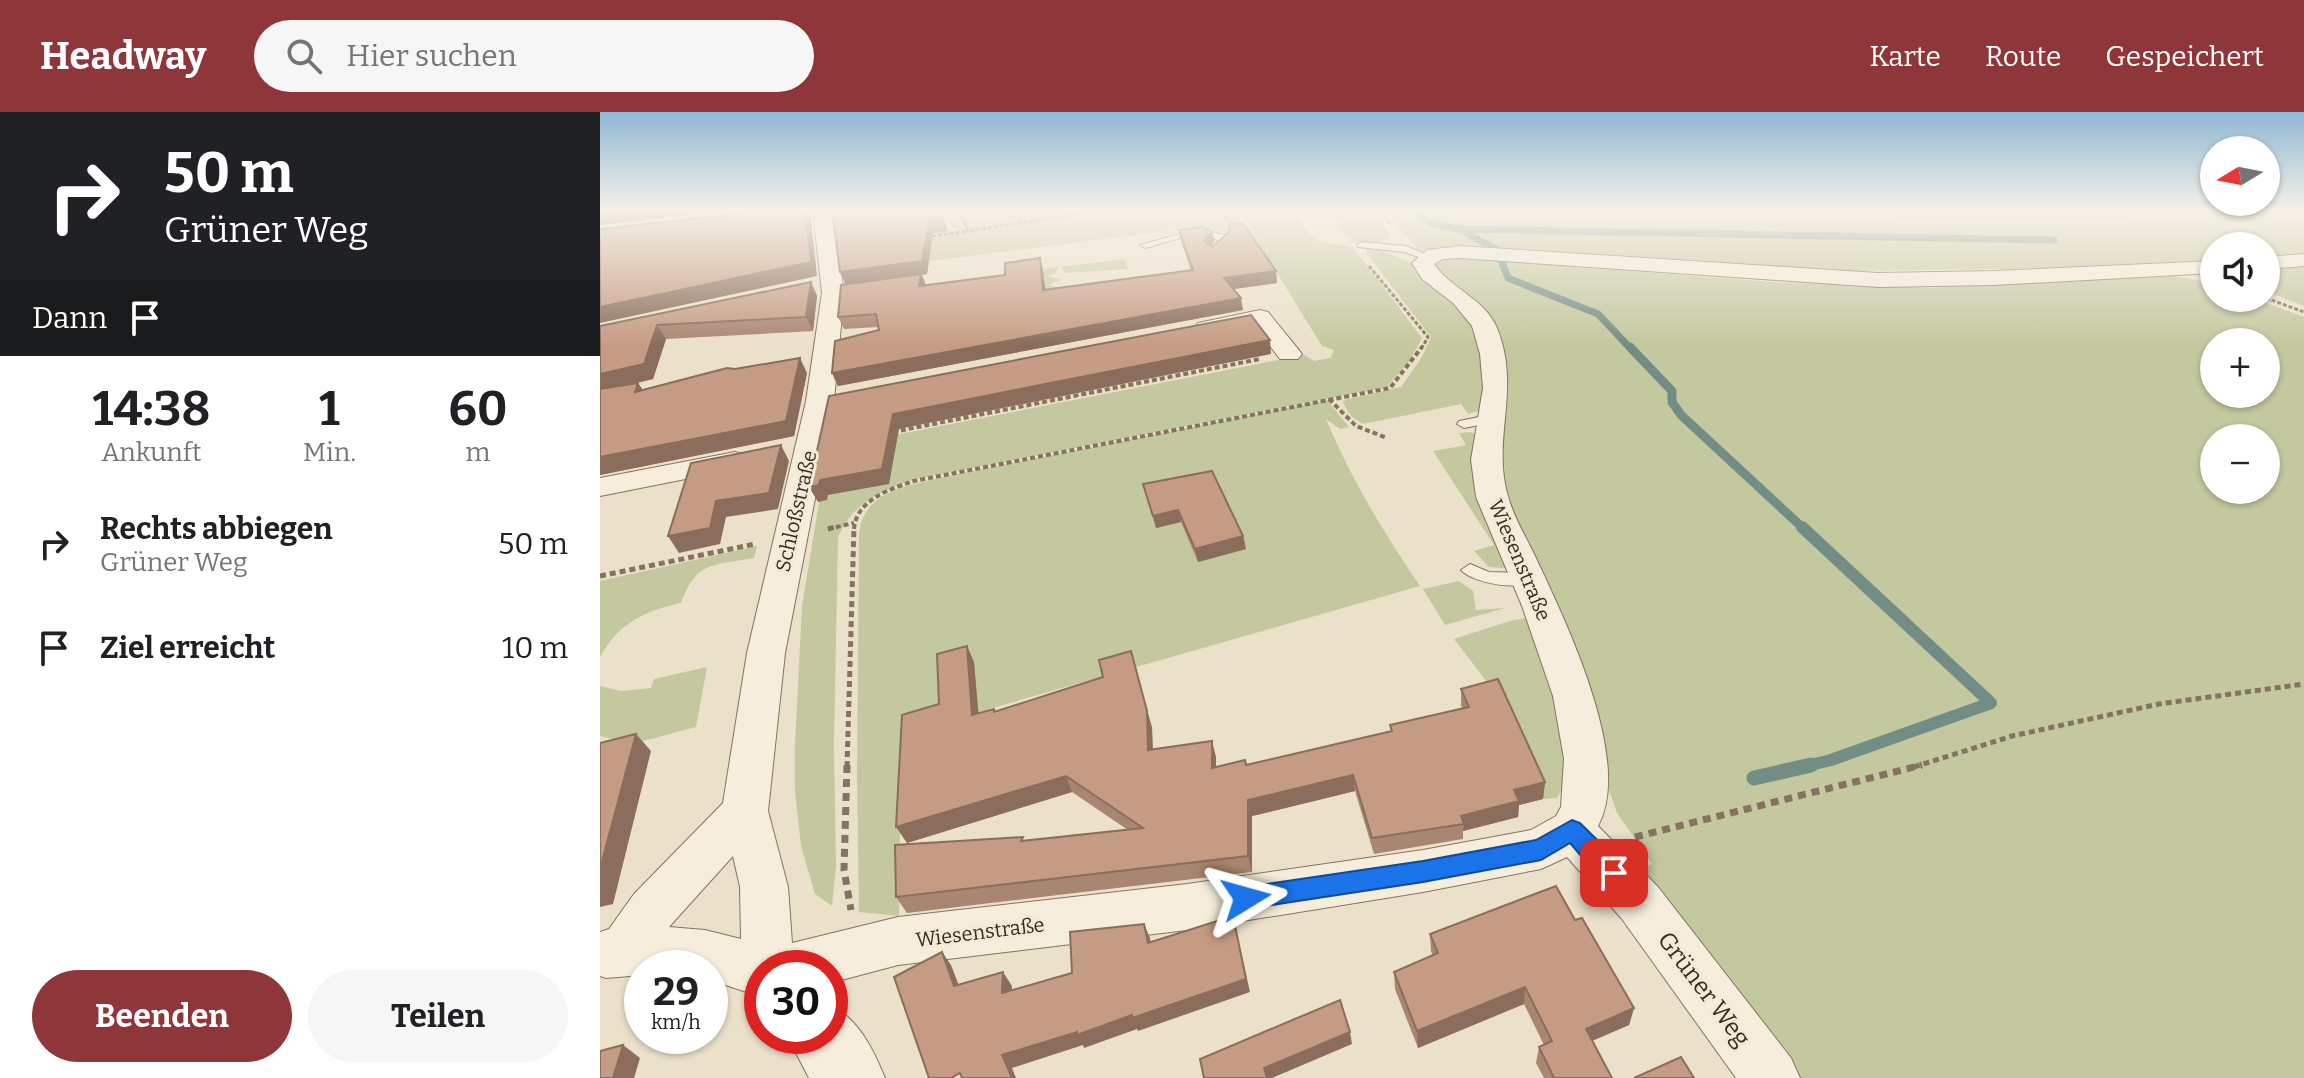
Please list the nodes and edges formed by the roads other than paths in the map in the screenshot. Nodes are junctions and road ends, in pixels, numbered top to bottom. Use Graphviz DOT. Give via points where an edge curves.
graph roads {
  1 [pos="827,256"];
  2 [pos="1430,256"];
  3 [pos="1518,256"];
  4 [pos="1427,257"];
  5 [pos="2304,260"];
  6 [pos="2280,262"];
  7 [pos="2200,268"];
  8 [pos="1184,332"];
  9 [pos="1289,354"];
  10 [pos="826,359"];
  11 [pos="798,364"];
  12 [pos="850,396"];
  13 [pos="820,401"];
  14 [pos="787,450"];
  15 [pos="600,487"];
  16 [pos="1470,570"];
  17 [pos="1528,579"];
  18 [pos="745,811"];
  19 [pos="1582,839"];
  20 [pos="767,950"];
  21 [pos="611,953"];
  22 [pos="848,954"];
  23 [pos="744,964"];
  24 [pos="833,1054"];
  25 [pos="850,1078"];
  26 [pos="1771,1078"];
  1 -- 10 [label="street, Schloßstraße" via="831,289"];
  2 -- 4 [label="street"];
  3 -- 7 [label="street" via="1878,280"];
  4 -- 17 [label="street, Wiesenstraße" via="1423,263 1430,274 1484,325 1496,388 1477,422 1492,497"];
  5 -- 6 [label="street"];
  8 -- 9 [label="street" via="1260,317"];
  10 -- 11 [label="street"];
  10 -- 13 [label="street, Schloßstraße"];
  12 -- 13 [label="street"];
  13 -- 14 [label="street, Schloßstraße"];
  14 -- 15 [label="street"];
  14 -- 18 [label="street, Schloßstraße" via="789,537 766,653"];
  16 -- 17 [label="lane" via="1486,578"];
  17 -- 19 [label="street, Wiesenstraße" via="1573,696 1586,759"];
  18 -- 20 [label="street, Schloßstraße" via="764,887"];
  18 -- 21 [label="street"];
  19 -- 22 [label="street, Wiesenstraße" via="1423,871 1187,907 898,941"];
  19 -- 26 [label="street, Grüner Weg" via="1640,903"];
  21 -- 23 [label="street" via="702,952"];
  24 -- 25 [label="street"];
}
